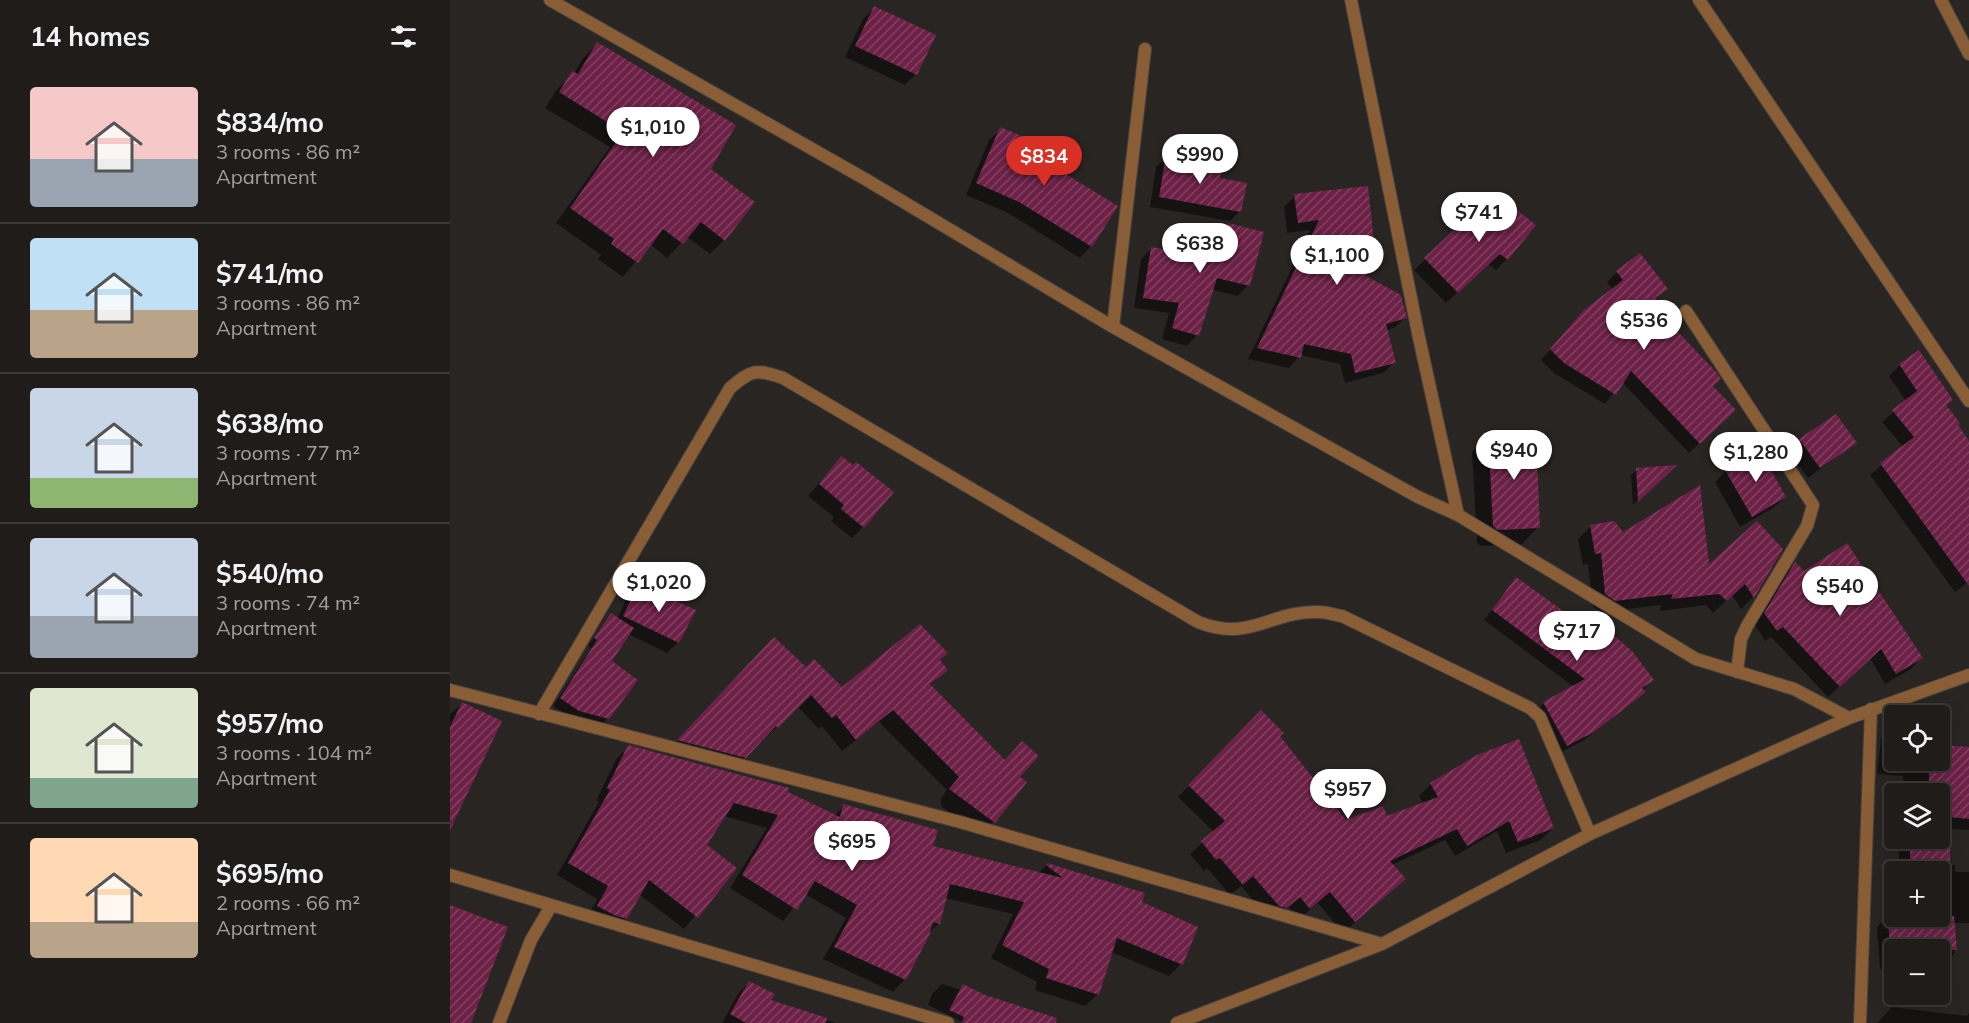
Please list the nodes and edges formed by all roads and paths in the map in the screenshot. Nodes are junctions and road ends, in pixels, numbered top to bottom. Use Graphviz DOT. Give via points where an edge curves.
graph roads {
  1 [pos="550,0"];
  2 [pos="1351,0"];
  3 [pos="1699,0"];
  4 [pos="1941,0"];
  5 [pos="1145,49"];
  6 [pos="1969,54"];
  7 [pos="1686,311"];
  8 [pos="1113,327"];
  9 [pos="1969,401"];
  10 [pos="1458,515"];
  11 [pos="1737,672"];
  12 [pos="1969,675"];
  13 [pos="450,690"];
  14 [pos="1871,709"];
  15 [pos="539,714"];
  16 [pos="1849,718"];
  17 [pos="1590,834"];
  18 [pos="450,875"];
  19 [pos="551,906"];
  20 [pos="1382,944"];
  21 [pos="500,1023"];
  22 [pos="948,1023"];
  23 [pos="1177,1023"];
  24 [pos="1860,1023"];
  1 -- 8 [label="street" via="865,179"];
  2 -- 10 [label="street"];
  3 -- 9 [label="street"];
  4 -- 6 [label="street"];
  5 -- 8 [label="street"];
  7 -- 11 [label="street" via="1813,505 1807,526 1741,639"];
  8 -- 10 [label="street" via="1418,497"];
  10 -- 11 [label="street" via="1696,660"];
  11 -- 16 [label="street" via="1794,689"];
  12 -- 14 [label="street"];
  13 -- 15 [label="street"];
  14 -- 16 [label="street"];
  14 -- 24 [label="street"];
  15 -- 17 [label="street" via="730,388 747,374 760,370 783,378 1198,622 1218,630 1236,630 1294,615 1318,612 1342,616 1530,708 1540,717"];
  15 -- 20 [label="street" via="960,822"];
  16 -- 17 [label="street"];
  17 -- 20 [label="street"];
  18 -- 19 [label="street"];
  19 -- 21 [label="street" via="531,940"];
  19 -- 22 [label="street"];
  20 -- 23 [label="street"];
}
